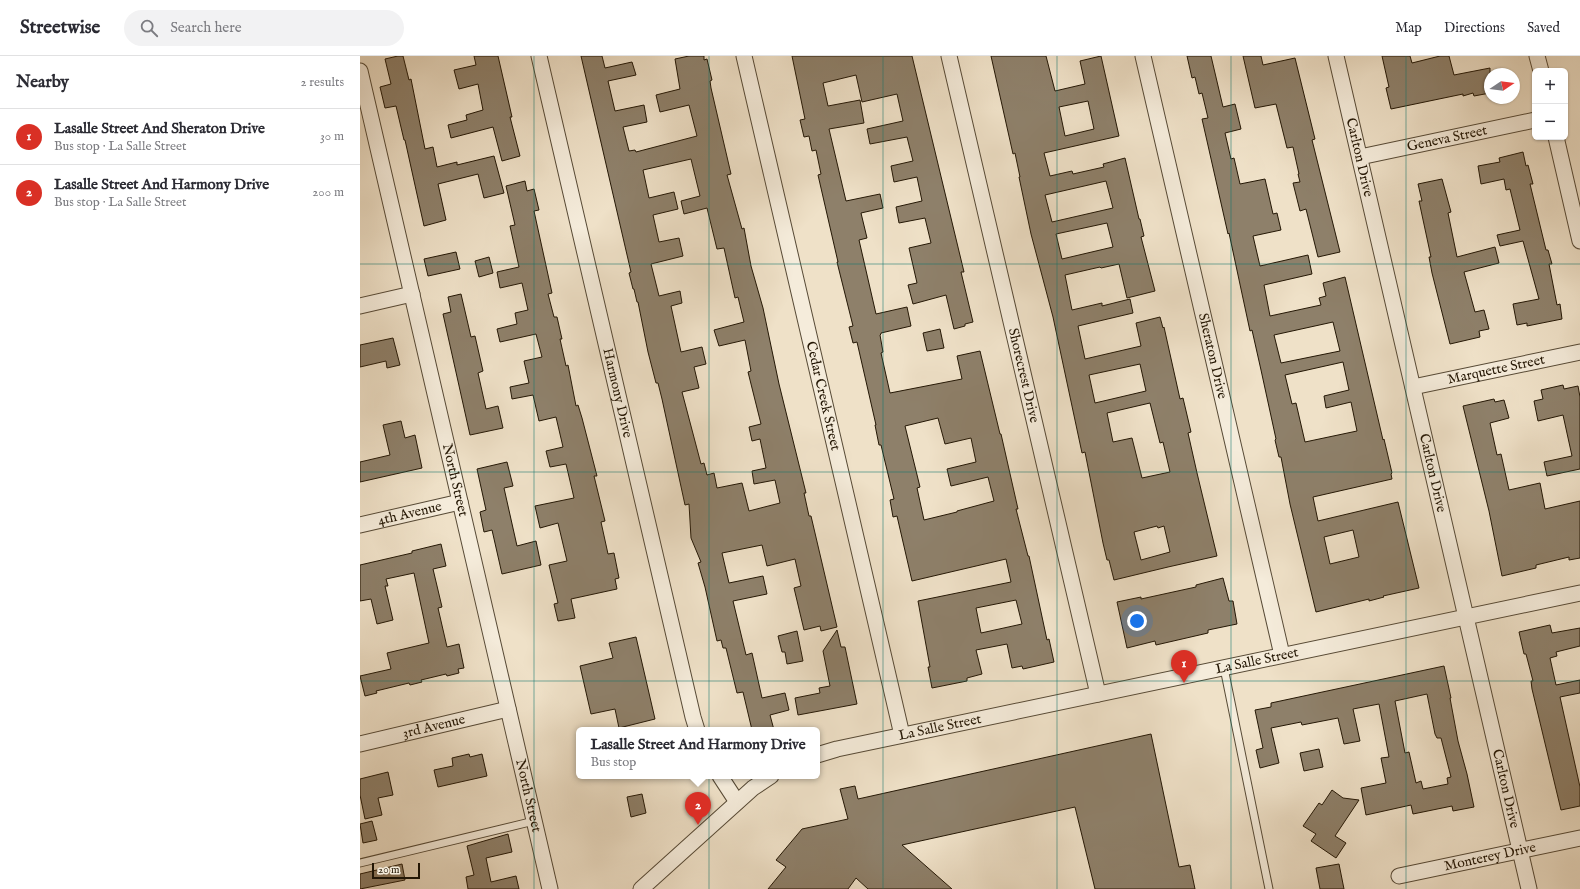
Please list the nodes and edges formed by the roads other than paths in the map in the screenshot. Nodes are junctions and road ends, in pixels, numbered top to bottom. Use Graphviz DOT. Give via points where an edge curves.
graph roads {
  1 [pos="539,56"];
  2 [pos="744,56"];
  3 [pos="950,56"];
  4 [pos="1143,56"];
  5 [pos="1336,56"];
  6 [pos="1537,56"];
  7 [pos="1540,68"];
  8 [pos="360,71"];
  9 [pos="363,93"];
  10 [pos="1532,121"];
  11 [pos="1557,140"];
  12 [pos="1360,156"];
  13 [pos="1580,241"];
  14 [pos="412,294"];
  15 [pos="360,306"];
  16 [pos="1580,352"];
  17 [pos="1413,387"];
  18 [pos="460,502"];
  19 [pos="360,525"];
  20 [pos="1580,593"];
  21 [pos="1466,617"];
  22 [pos="1282,656"];
  23 [pos="1224,668"];
  24 [pos="1098,694"];
  25 [pos="508,709"];
  26 [pos="696,727"];
  27 [pos="902,735"];
  28 [pos="360,744"];
  29 [pos="820,754"];
  30 [pos="722,779"];
  31 [pos="766,779"];
  32 [pos="737,802"];
  33 [pos="534,822"];
  34 [pos="1580,838"];
  35 [pos="1520,850"];
  36 [pos="360,863"];
  37 [pos="1399,876"];
  38 [pos="550,889"];
  39 [pos="641,889"];
  40 [pos="1268,889"];
  41 [pos="1529,889"];
  1 -- 26 [label="street, Harmony Drive"];
  2 -- 27 [label="street, Cedar Creek Street"];
  3 -- 24 [label="street, Shorecrest Drive"];
  4 -- 22 [label="street, Sheraton Drive"];
  5 -- 12 [label="street, Carlton Drive"];
  6 -- 7 [label="street"];
  8 -- 9 [label="street, North Street"];
  9 -- 14 [label="street, North Street"];
  10 -- 12 [label="street, Geneva Street"];
  11 -- 13 [label="street"];
  12 -- 17 [label="street, Carlton Drive"];
  14 -- 15 [label="street"];
  14 -- 18 [label="street, North Street"];
  16 -- 17 [label="street, Marquette Street"];
  17 -- 21 [label="street, Carlton Drive"];
  18 -- 19 [label="street, 4th Avenue"];
  18 -- 25 [label="street, North Street"];
  20 -- 21 [label="street, La Salle Street"];
  21 -- 22 [label="street, La Salle Street"];
  21 -- 35 [label="street, Carlton Drive"];
  22 -- 23 [label="street, La Salle Street"];
  23 -- 24 [label="street, La Salle Street"];
  23 -- 40 [label="lane"];
  24 -- 27 [label="street, La Salle Street"];
  25 -- 28 [label="street, 3rd Avenue"];
  25 -- 33 [label="street, North Street"];
  27 -- 29 [label="street, La Salle Street"];
  30 -- 32 [label="street"];
  31 -- 32 [label="street"];
  32 -- 39 [label="street"];
  33 -- 36 [label="lane"];
  33 -- 38 [label="street, North Street"];
  34 -- 35 [label="street, Monterey Drive"];
  35 -- 37 [label="street, Monterey Drive"];
  35 -- 41 [label="street, Carlton Drive"];
}
